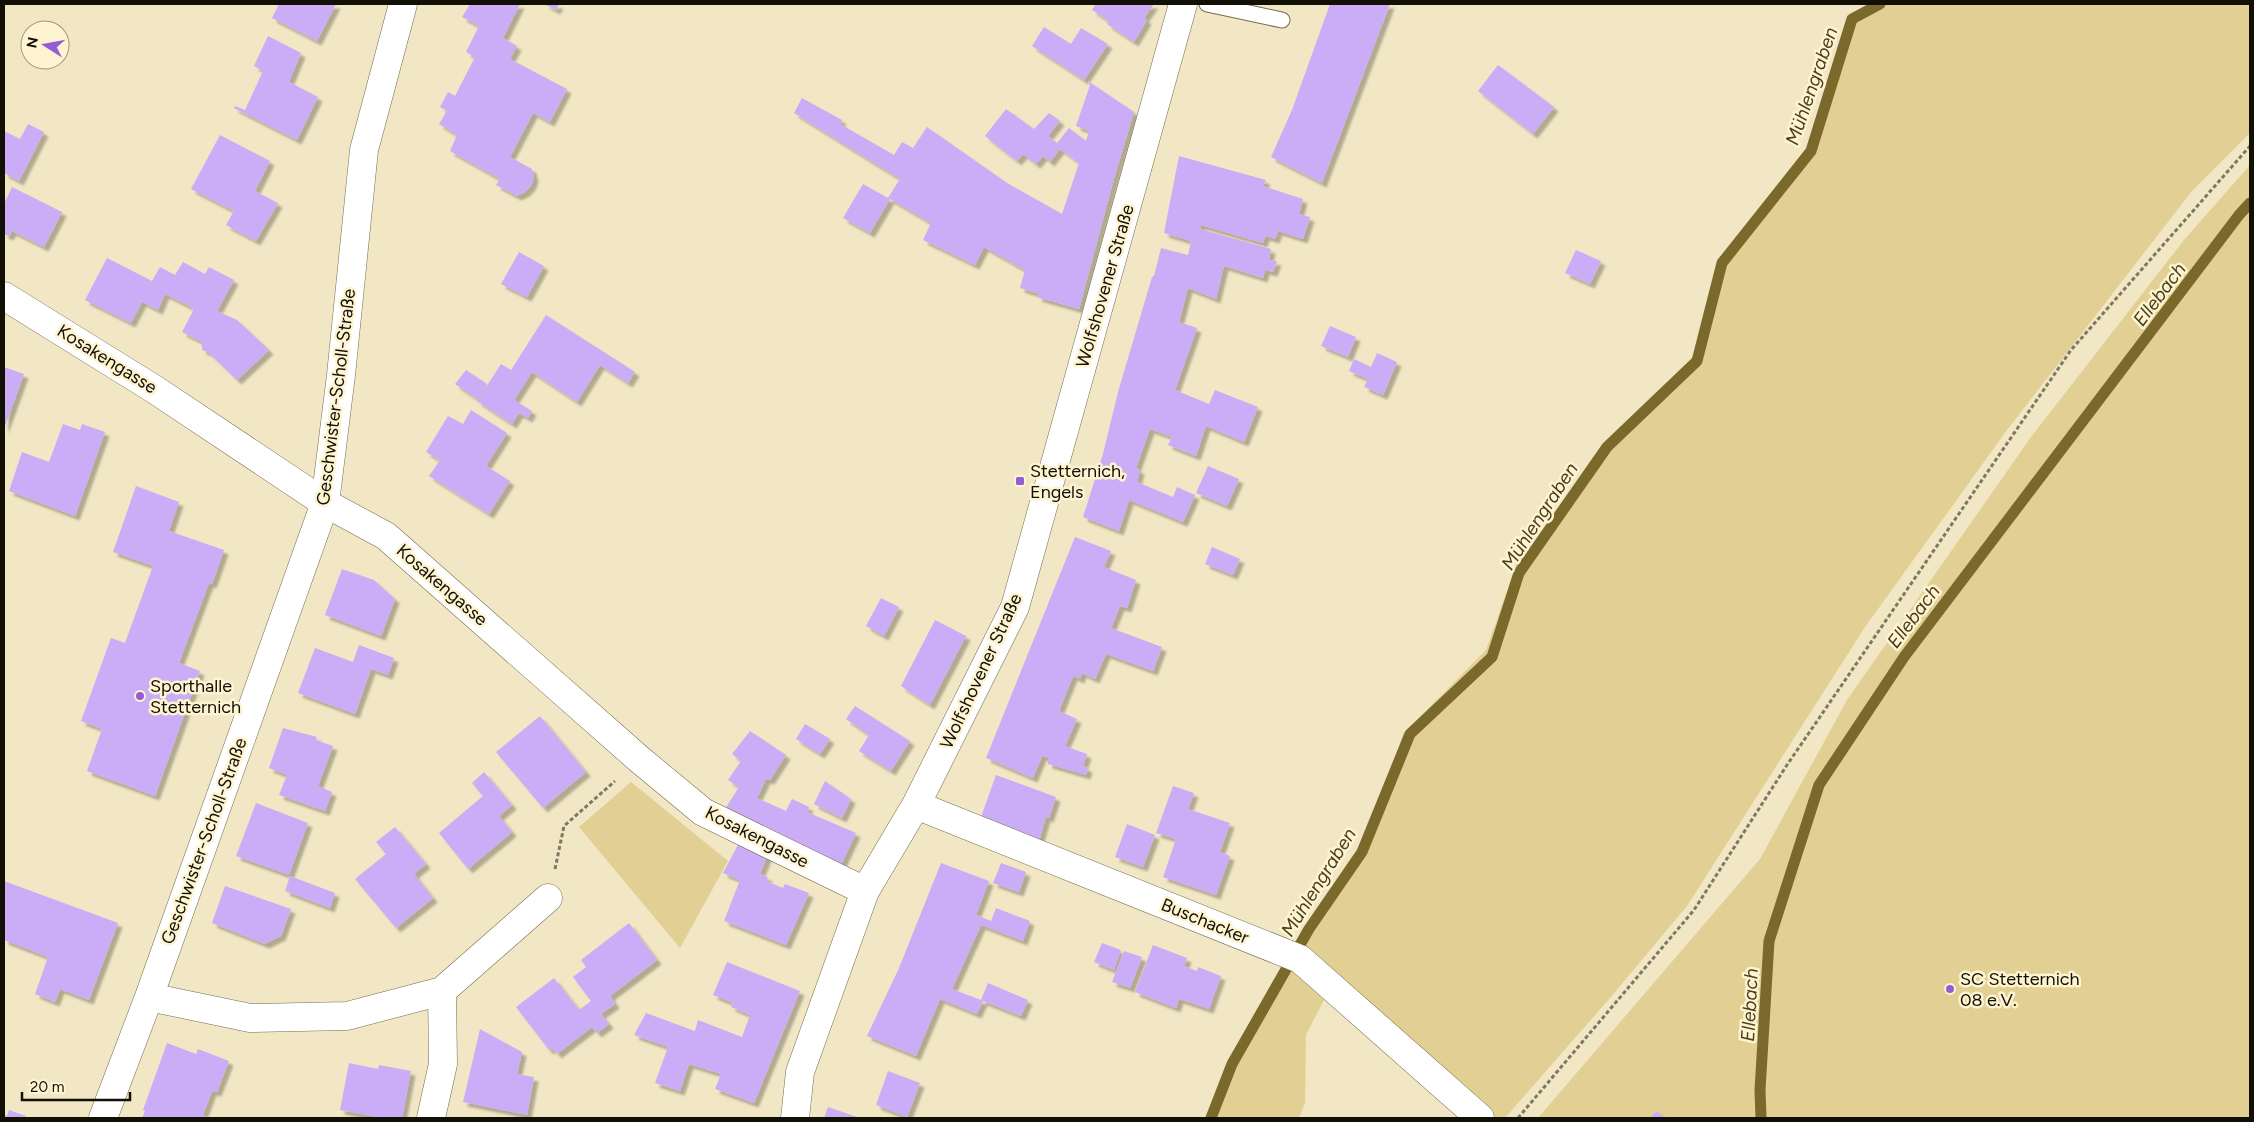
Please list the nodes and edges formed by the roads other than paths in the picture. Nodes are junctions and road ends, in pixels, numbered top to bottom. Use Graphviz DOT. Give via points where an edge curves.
graph roads {
  1 [pos="403,4"];
  2 [pos="1183,4"];
  3 [pos="1206,4"];
  4 [pos="1282,20"];
  5 [pos="4,296"];
  6 [pos="325,502"];
  7 [pos="916,805"];
  8 [pos="865,891"];
  9 [pos="548,898"];
  10 [pos="442,991"];
  11 [pos="149,997"];
  12 [pos="103,1118"];
  13 [pos="431,1118"];
  14 [pos="795,1118"];
  15 [pos="1480,1118"];
  1 -- 6 [label="street, Geschwister-Scholl-Straße" via="364,150"];
  2 -- 7 [label="street, Wolfshovener Straße" via="1015,607"];
  3 -- 4 [label="lane"];
  5 -- 6 [label="street, Kosakengasse" via="154,388"];
  6 -- 8 [label="street, Kosakengasse" via="386,536 703,812"];
  6 -- 11 [label="street, Geschwister-Scholl-Straße"];
  7 -- 8 [label="street, Wolfshovener Straße"];
  7 -- 15 [label="street, Buschacker" via="1292,956"];
  8 -- 14 [label="street, Wolfshovener Straße" via="800,1072"];
  9 -- 10 [label="street"];
  10 -- 11 [label="street" via="347,1016 250,1018"];
  10 -- 13 [label="street" via="442,1064"];
  11 -- 12 [label="street, Geschwister-Scholl-Straße"];
}
